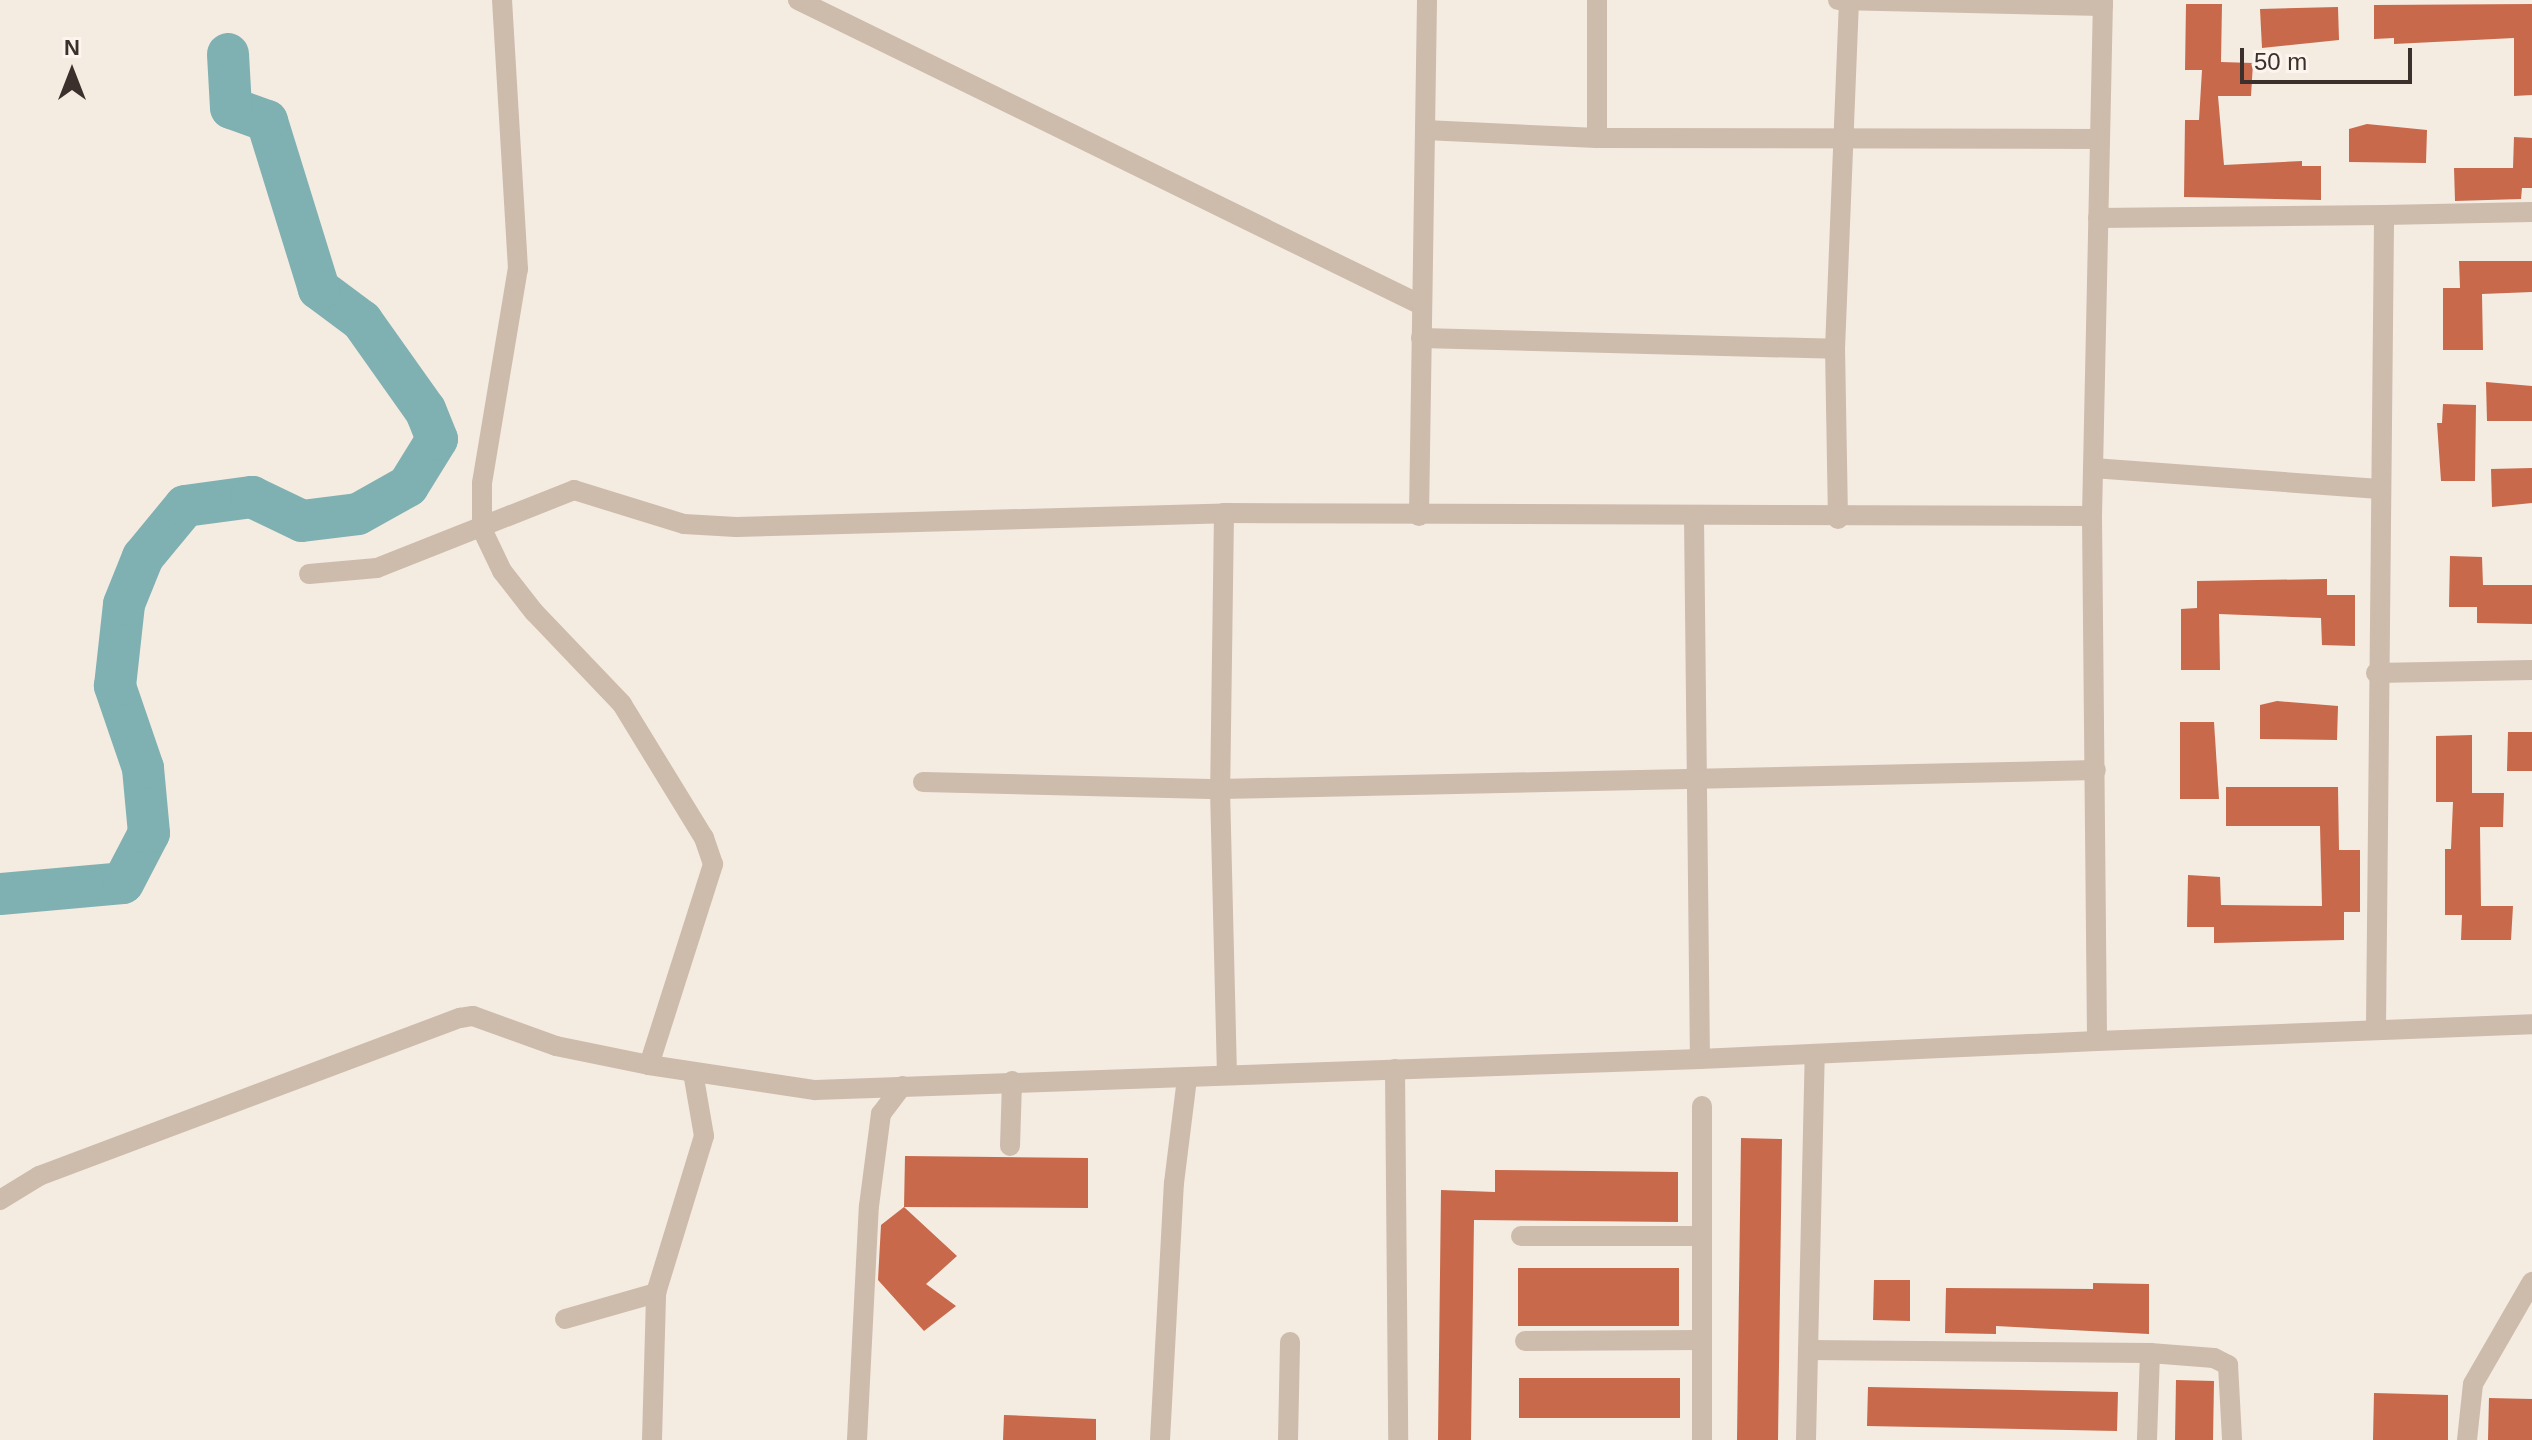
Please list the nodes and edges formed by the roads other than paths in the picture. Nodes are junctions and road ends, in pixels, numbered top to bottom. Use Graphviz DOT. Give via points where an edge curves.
graph roads {
  1 [pos="502,0"];
  2 [pos="798,0"];
  3 [pos="1427,0"];
  4 [pos="1597,0"];
  5 [pos="1838,0"];
  6 [pos="1849,0"];
  7 [pos="2103,3"];
  8 [pos="1425,130"];
  9 [pos="1597,138"];
  10 [pos="1843,138"];
  11 [pos="2100,139"];
  12 [pos="2532,212"];
  13 [pos="2384,215"];
  14 [pos="2098,218"];
  15 [pos="1421,305"];
  16 [pos="1421,338"];
  17 [pos="1835,349"];
  18 [pos="2093,468"];
  19 [pos="2379,489"];
  20 [pos="1224,513"];
  21 [pos="1419,516"];
  22 [pos="2092,516"];
  23 [pos="1694,517"];
  24 [pos="1838,519"];
  25 [pos="482,529"];
  26 [pos="309,574"];
  27 [pos="2532,670"];
  28 [pos="2376,673"];
  29 [pos="2096,770"];
  30 [pos="923,782"];
  31 [pos="1696,782"];
  32 [pos="1220,789"];
  33 [pos="2532,1024"];
  34 [pos="2376,1026"];
  35 [pos="2097,1041"];
  36 [pos="1815,1054"];
  37 [pos="1700,1059"];
  38 [pos="649,1065"];
  39 [pos="1395,1069"];
  40 [pos="693,1072"];
  41 [pos="1227,1073"];
  42 [pos="1187,1078"];
  43 [pos="1012,1081"];
  44 [pos="902,1086"];
  45 [pos="1702,1106"];
  46 [pos="1010,1146"];
  47 [pos="0,1200"];
  48 [pos="1521,1236"];
  49 [pos="1701,1236"];
  50 [pos="2532,1282"];
  51 [pos="656,1293"];
  52 [pos="565,1319"];
  53 [pos="1701,1340"];
  54 [pos="1525,1341"];
  55 [pos="1290,1342"];
  56 [pos="1808,1350"];
  57 [pos="2150,1353"];
  58 [pos="652,1440"];
  59 [pos="857,1440"];
  60 [pos="1160,1440"];
  61 [pos="1288,1440"];
  62 [pos="1398,1440"];
  63 [pos="1702,1440"];
  64 [pos="1806,1440"];
  65 [pos="2147,1440"];
  66 [pos="2232,1440"];
  67 [pos="2467,1440"];
  1 -- 25 [label="street" via="518,269 482,483"];
  2 -- 15 [label="street"];
  3 -- 8 [label="street"];
  4 -- 9 [label="street"];
  5 -- 6 [label="street"];
  6 -- 7 [label="street"];
  6 -- 10 [label="street"];
  7 -- 11 [label="street"];
  8 -- 9 [label="street"];
  8 -- 15 [label="street"];
  9 -- 10 [label="street"];
  10 -- 11 [label="street"];
  10 -- 17 [label="street"];
  11 -- 14 [label="street"];
  12 -- 13 [label="street"];
  13 -- 14 [label="street"];
  13 -- 19 [label="street"];
  14 -- 18 [label="street"];
  15 -- 16 [label="street"];
  16 -- 17 [label="street"];
  16 -- 21 [label="street"];
  17 -- 24 [label="street"];
  18 -- 19 [label="street"];
  18 -- 22 [label="street"];
  19 -- 28 [label="street"];
  20 -- 21 [label="street"];
  20 -- 25 [label="street" via="700,526 574,490"];
  20 -- 32 [label="street"];
  21 -- 23 [label="street"];
  22 -- 24 [label="street"];
  22 -- 29 [label="street"];
  23 -- 24 [label="street"];
  23 -- 31 [label="street"];
  25 -- 26 [label="street" via="377,568"];
  25 -- 38 [label="street" via="502,571 534,612 622,704 704,838 713,864"];
  27 -- 28 [label="street"];
  28 -- 34 [label="street"];
  29 -- 31 [label="street"];
  29 -- 35 [label="street"];
  30 -- 32 [label="street"];
  31 -- 32 [label="street"];
  31 -- 37 [label="street"];
  32 -- 41 [label="street"];
  33 -- 34 [label="street"];
  34 -- 35 [label="street"];
  35 -- 36 [label="street"];
  36 -- 37 [label="street"];
  36 -- 56 [label="street"];
  37 -- 39 [label="street"];
  38 -- 40 [label="street"];
  38 -- 47 [label="street" via="556,1046 473,1016 460,1018 39,1176"];
  39 -- 41 [label="street"];
  39 -- 62 [label="street"];
  40 -- 44 [label="street" via="815,1090"];
  40 -- 51 [label="street" via="704,1136"];
  41 -- 42 [label="street"];
  42 -- 43 [label="street"];
  42 -- 60 [label="street" via="1174,1183"];
  43 -- 44 [label="street"];
  43 -- 46 [label="street"];
  44 -- 59 [label="street" via="881,1114 869,1206"];
  45 -- 49 [label="street"];
  48 -- 49 [label="street"];
  49 -- 53 [label="street"];
  50 -- 67 [label="street" via="2473,1384"];
  51 -- 52 [label="street"];
  51 -- 58 [label="street"];
  53 -- 54 [label="street"];
  53 -- 63 [label="street"];
  55 -- 61 [label="street"];
  56 -- 57 [label="street"];
  56 -- 64 [label="street"];
  57 -- 65 [label="street"];
  57 -- 66 [label="street" via="2214,1358 2228,1365"];
}
